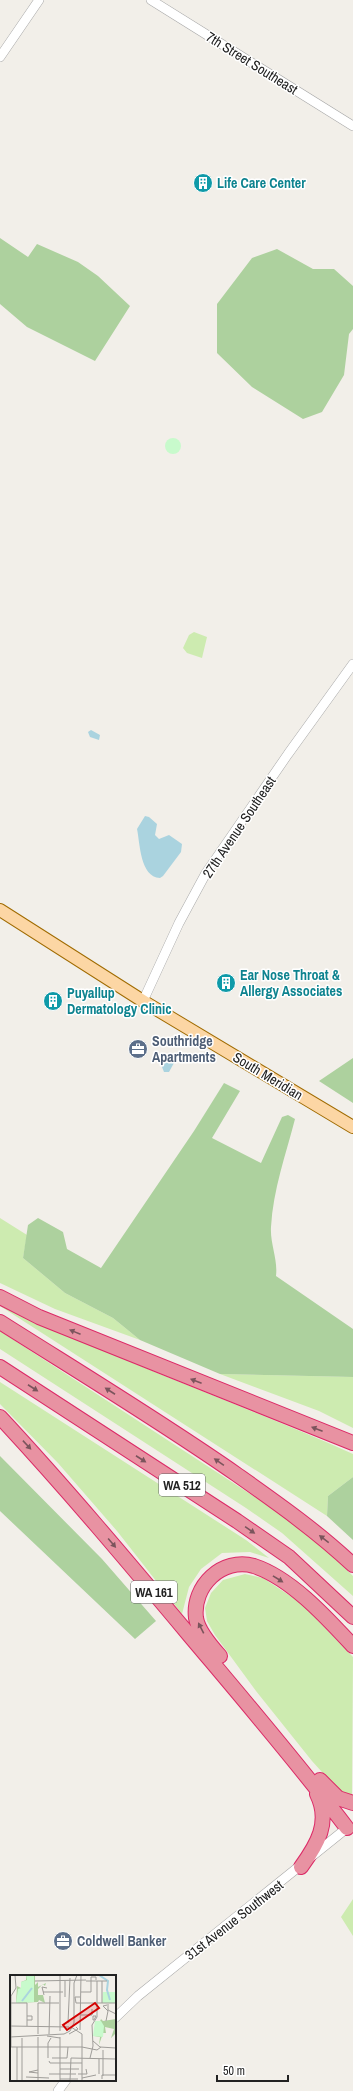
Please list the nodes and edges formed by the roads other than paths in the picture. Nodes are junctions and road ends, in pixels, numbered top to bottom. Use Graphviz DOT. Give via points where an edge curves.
graph roads {
  1 [pos="39,0"];
  2 [pos="151,0"];
  3 [pos="0,57"];
  4 [pos="353,126"];
  5 [pos="353,664"];
  6 [pos="0,910"];
  7 [pos="143,1001"];
  8 [pos="353,1127"];
  9 [pos="0,1297"];
  10 [pos="0,1322"];
  11 [pos="0,1367"];
  12 [pos="0,1417"];
  13 [pos="353,1443"];
  14 [pos="353,1565"];
  15 [pos="353,1617"];
  16 [pos="353,1646"];
  17 [pos="304,1772"];
  18 [pos="353,1803"];
  19 [pos="350,1825"];
  20 [pos="300,1867"];
  21 [pos="116,2017"];
  22 [pos="65,2081"];
  23 [pos="58,2091"];
  1 -- 3 [label="street"];
  2 -- 4 [label="street, 7th Street Southeast"];
  5 -- 7 [label="street, 27th Avenue Southeast" via="206,873 179,923"];
  6 -- 7 [label="main road, South Meridian"];
  7 -- 8 [label="main road, South Meridian"];
  13 -- 9 [label="highway, one-way" via="39,1317"];
  14 -- 10 [label="highway, WA 512, one-way" via="288,1510 196,1446"];
  11 -- 15 [label="highway, WA 512, one-way" via="283,1553 332,1595"];
  12 -- 17 [label="highway, WA 161, one-way" via="70,1494"];
  18 -- 16 [label="highway, one-way" via="338,1798 319,1779 207,1641 196,1619 199,1592 211,1576 231,1566 244,1564 258,1568 288,1585 309,1602"];
  17 -- 19 [label="highway, WA 161"];
  17 -- 20 [label="highway" via="319,1799 323,1819 317,1844"];
  19 -- 20 [label="street, 31st Avenue Southwest"];
  20 -- 21 [label="street, 31st Avenue Southwest" via="138,1996"];
  22 -- 23 [label="street"];
}
